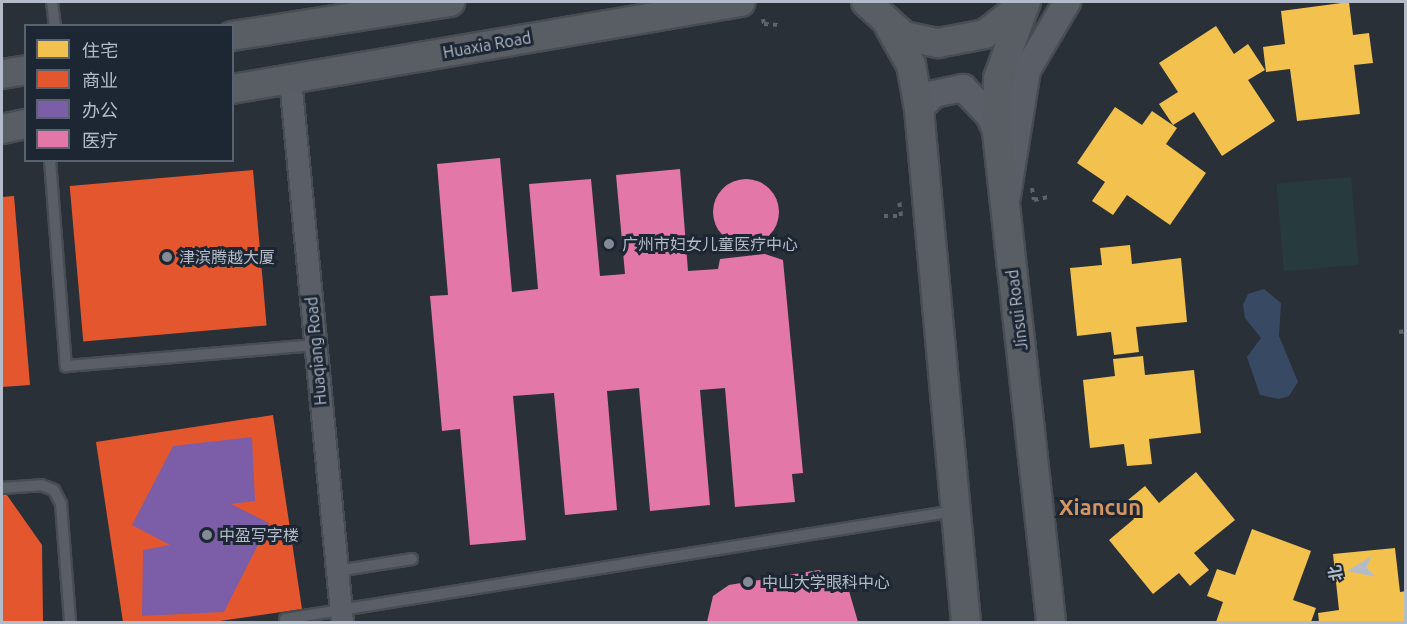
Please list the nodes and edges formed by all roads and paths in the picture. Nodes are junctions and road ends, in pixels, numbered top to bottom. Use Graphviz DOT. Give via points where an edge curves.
graph roads {
  1 [pos="52,2"];
  2 [pos="450,2"];
  3 [pos="741,2"];
  4 [pos="866,2"];
  5 [pos="1025,2"];
  6 [pos="1067,2"];
  7 [pos="764,21"];
  8 [pos="55,24"];
  9 [pos="779,25"];
  10 [pos="889,26"];
  11 [pos="234,36"];
  12 [pos="24,70"];
  13 [pos="2,74"];
  14 [pos="290,79"];
  15 [pos="234,89"];
  16 [pos="919,109"];
  17 [pos="24,124"];
  18 [pos="2,129"];
  19 [pos="997,132"];
  20 [pos="50,162"];
  21 [pos="1032,185"];
  22 [pos="1048,197"];
  23 [pos="899,200"];
  24 [pos="1005,205"];
  25 [pos="884,216"];
  26 [pos="1406,331"];
  27 [pos="1399,332"];
  28 [pos="316,345"];
  29 [pos="2,488"];
  30 [pos="957,510"];
  31 [pos="412,559"];
  32 [pos="337,571"];
  33 [pos="341,616"];
  34 [pos="285,619"];
  35 [pos="70,622"];
  36 [pos="966,622"];
  37 [pos="1051,622"];
  1 -- 8 [label="lane"];
  2 -- 11 [label="main road"];
  3 -- 14 [label="main road, Huaxia Road"];
  4 -- 10 [label="main road"];
  5 -- 10 [label="main road" via="1000,27 970,40 938,43"];
  5 -- 19 [label="main road, Jinsui Road" via="998,78"];
  6 -- 24 [label="street" via="1027,69"];
  7 -- 9 [label="path"];
  10 -- 16 [label="main road" via="911,65"];
  12 -- 13 [label="main road"];
  14 -- 15 [label="main road, Huaxia Road"];
  14 -- 28 [label="street, Huaqiang Road"];
  16 -- 19 [label="street" via="934,94 963,88 989,115"];
  16 -- 30 [label="main road"];
  17 -- 18 [label="main road"];
  19 -- 24 [label="main road, Jinsui Road"];
  20 -- 28 [label="lane" via="66,366"];
  21 -- 22 [label="path" via="1034,200"];
  23 -- 25 [label="path" via="901,216"];
  24 -- 37 [label="main road, Jinsui Road"];
  26 -- 27 [label="path"];
  28 -- 32 [label="street, Huaqiang Road"];
  29 -- 35 [label="lane" via="41,485 54,490 61,504"];
  30 -- 33 [label="lane"];
  30 -- 36 [label="main road"];
  31 -- 32 [label="lane"];
  32 -- 33 [label="street, Huaqiang Road"];
  33 -- 34 [label="lane"];
}
